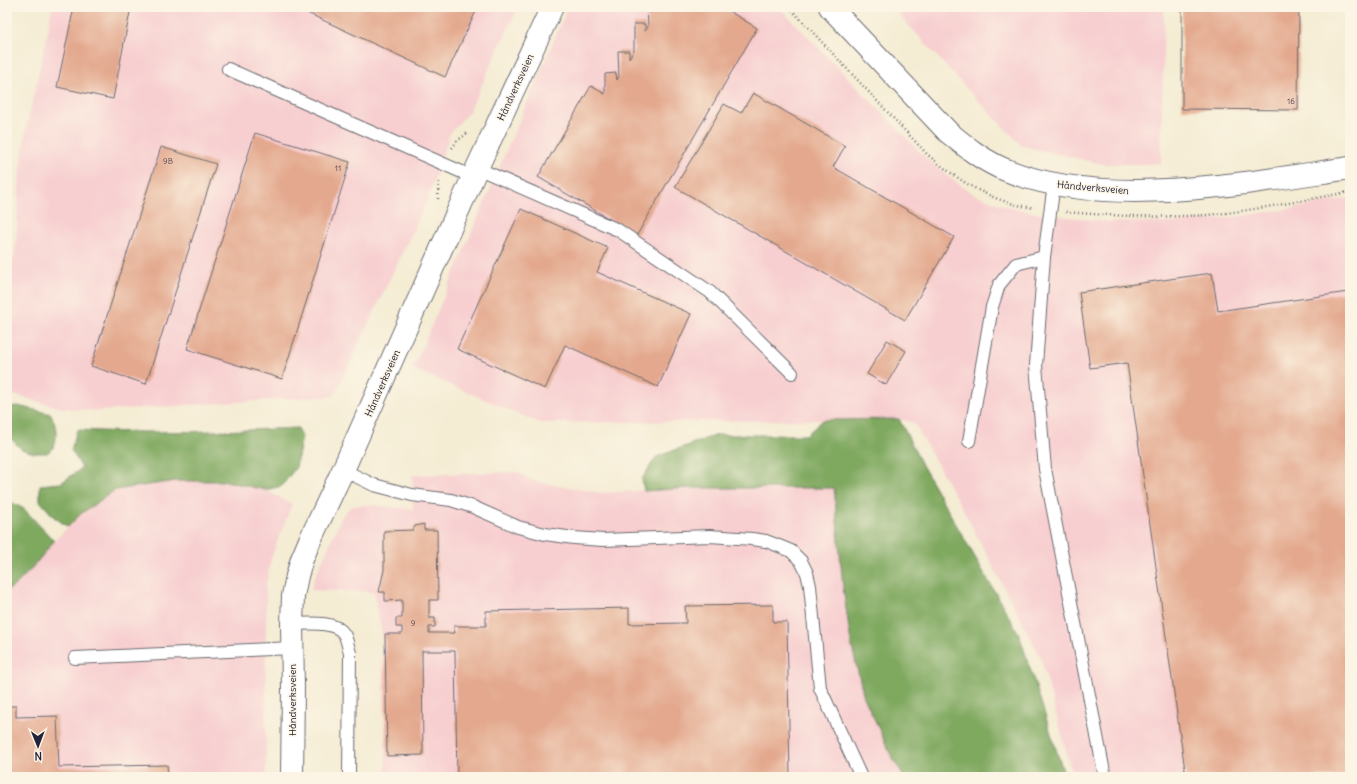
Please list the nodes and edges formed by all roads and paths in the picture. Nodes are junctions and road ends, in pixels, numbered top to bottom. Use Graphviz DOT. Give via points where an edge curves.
graph roads {
  1 [pos="552,7"];
  2 [pos="830,7"];
  3 [pos="228,69"];
  4 [pos="1350,168"];
  5 [pos="475,173"];
  6 [pos="1054,184"];
  7 [pos="1044,257"];
  8 [pos="792,373"];
  9 [pos="969,441"];
  10 [pos="344,470"];
  11 [pos="292,624"];
  12 [pos="292,648"];
  13 [pos="75,658"];
  14 [pos="292,777"];
  15 [pos="349,777"];
  16 [pos="861,777"];
  17 [pos="1105,777"];
  1 -- 5 [label="street, Håndverksveien"];
  2 -- 6 [label="street, Håndverksveien" via="966,148 1000,168"];
  3 -- 5 [label="lane"];
  4 -- 6 [label="street, Håndverksveien" via="1261,181 1153,190 1067,187"];
  5 -- 8 [label="lane" via="618,230 710,292"];
  5 -- 10 [label="street, Håndverksveien"];
  6 -- 7 [label="lane"];
  7 -- 9 [label="lane" via="1016,264 999,285 992,307"];
  7 -- 17 [label="lane" via="1036,365 1045,469"];
  10 -- 11 [label="street, Håndverksveien" via="302,559 293,596"];
  10 -- 16 [label="lane" via="374,485 412,495 451,500 518,527 545,534 603,540 710,536 752,539 791,551 801,561 810,586 820,688"];
  11 -- 12 [label="street, Håndverksveien"];
  11 -- 15 [label="lane" via="334,626 344,634 350,653"];
  12 -- 13 [label="lane"];
  12 -- 14 [label="street, Håndverksveien"];
}
